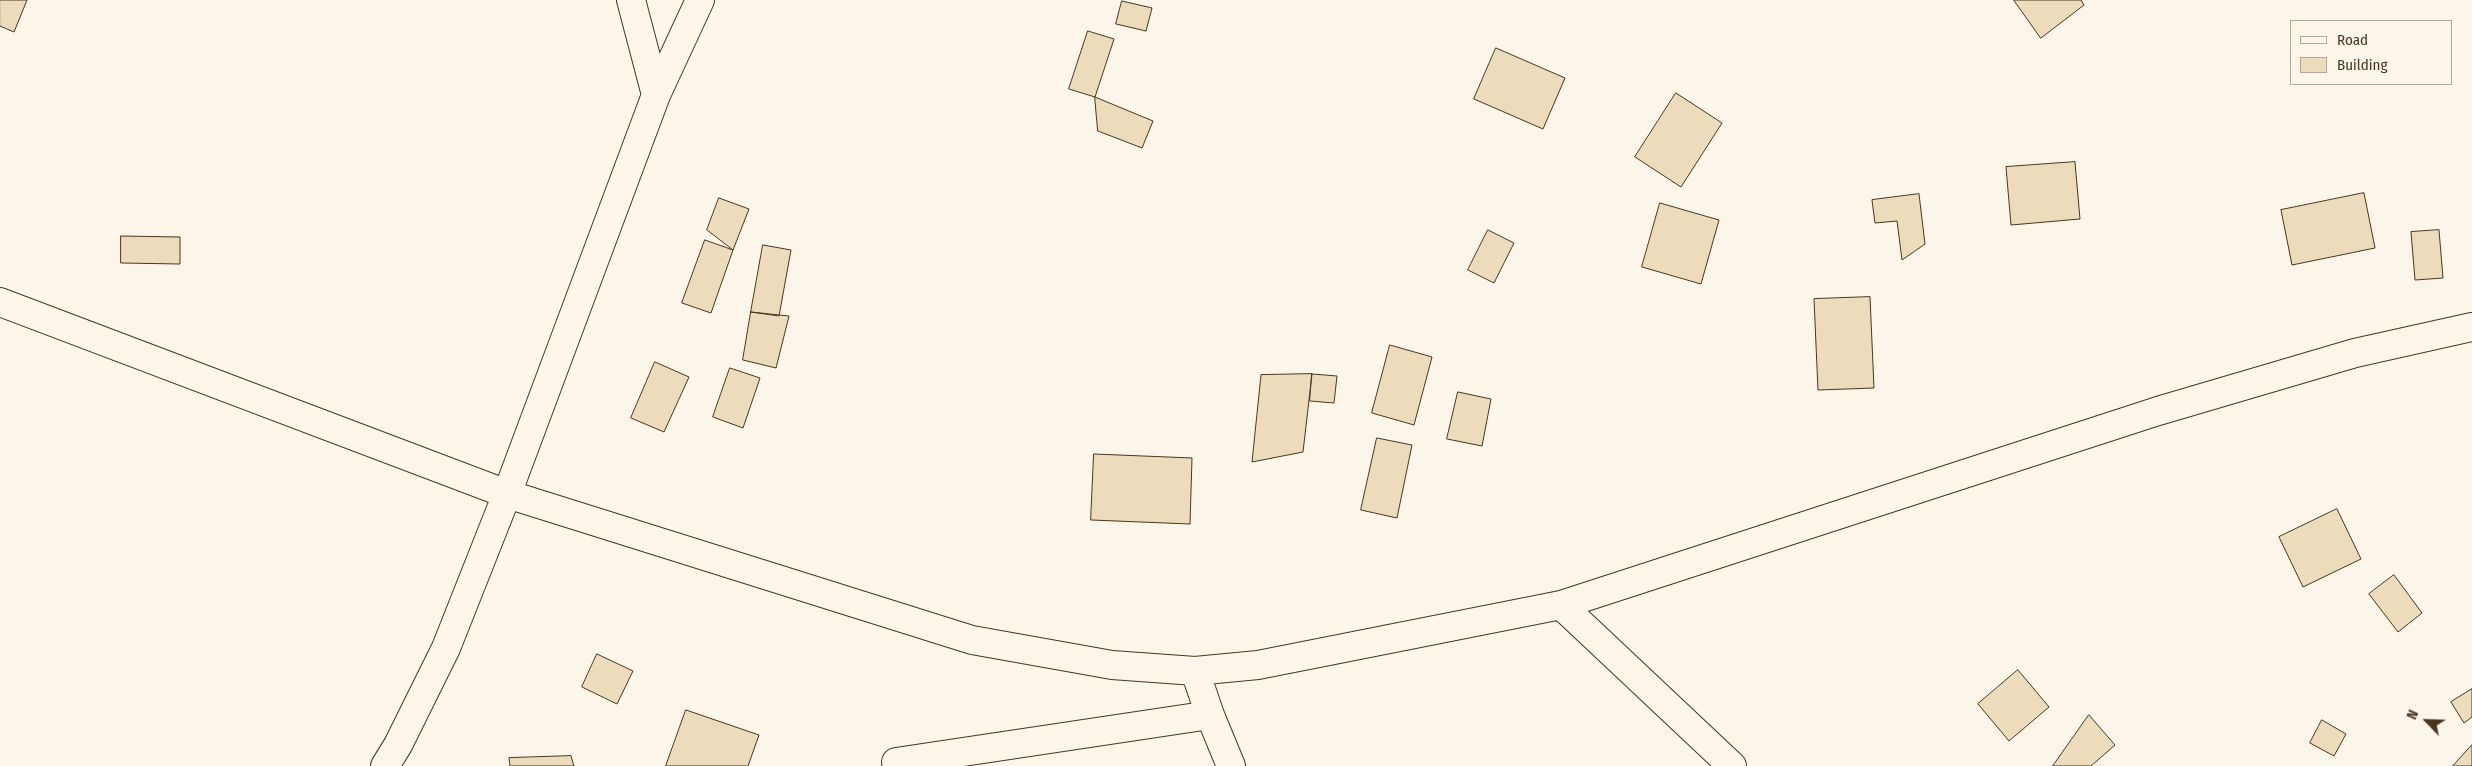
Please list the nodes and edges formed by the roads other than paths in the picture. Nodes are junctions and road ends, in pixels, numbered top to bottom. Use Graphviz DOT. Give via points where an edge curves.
graph roads {
  1 [pos="631,0"];
  2 [pos="700,0"];
  3 [pos="656,95"];
  4 [pos="0,302"];
  5 [pos="2472,327"];
  6 [pos="506,494"];
  7 [pos="1560,605"];
  8 [pos="1195,671"];
  9 [pos="1210,715"];
  10 [pos="896,762"];
  11 [pos="385,766"];
  12 [pos="1231,766"];
  13 [pos="1732,766"];
  1 -- 3 [label="street"];
  2 -- 3 [label="street"];
  3 -- 6 [label="street"];
  4 -- 6 [label="street"];
  5 -- 7 [label="street" via="2355,353 2168,409"];
  6 -- 8 [label="street" via="972,640 1112,665"];
  6 -- 11 [label="street" via="446,648"];
  7 -- 8 [label="street" via="1258,664"];
  7 -- 13 [label="street"];
  8 -- 9 [label="street"];
  9 -- 10 [label="street"];
  9 -- 12 [label="street"];
}
